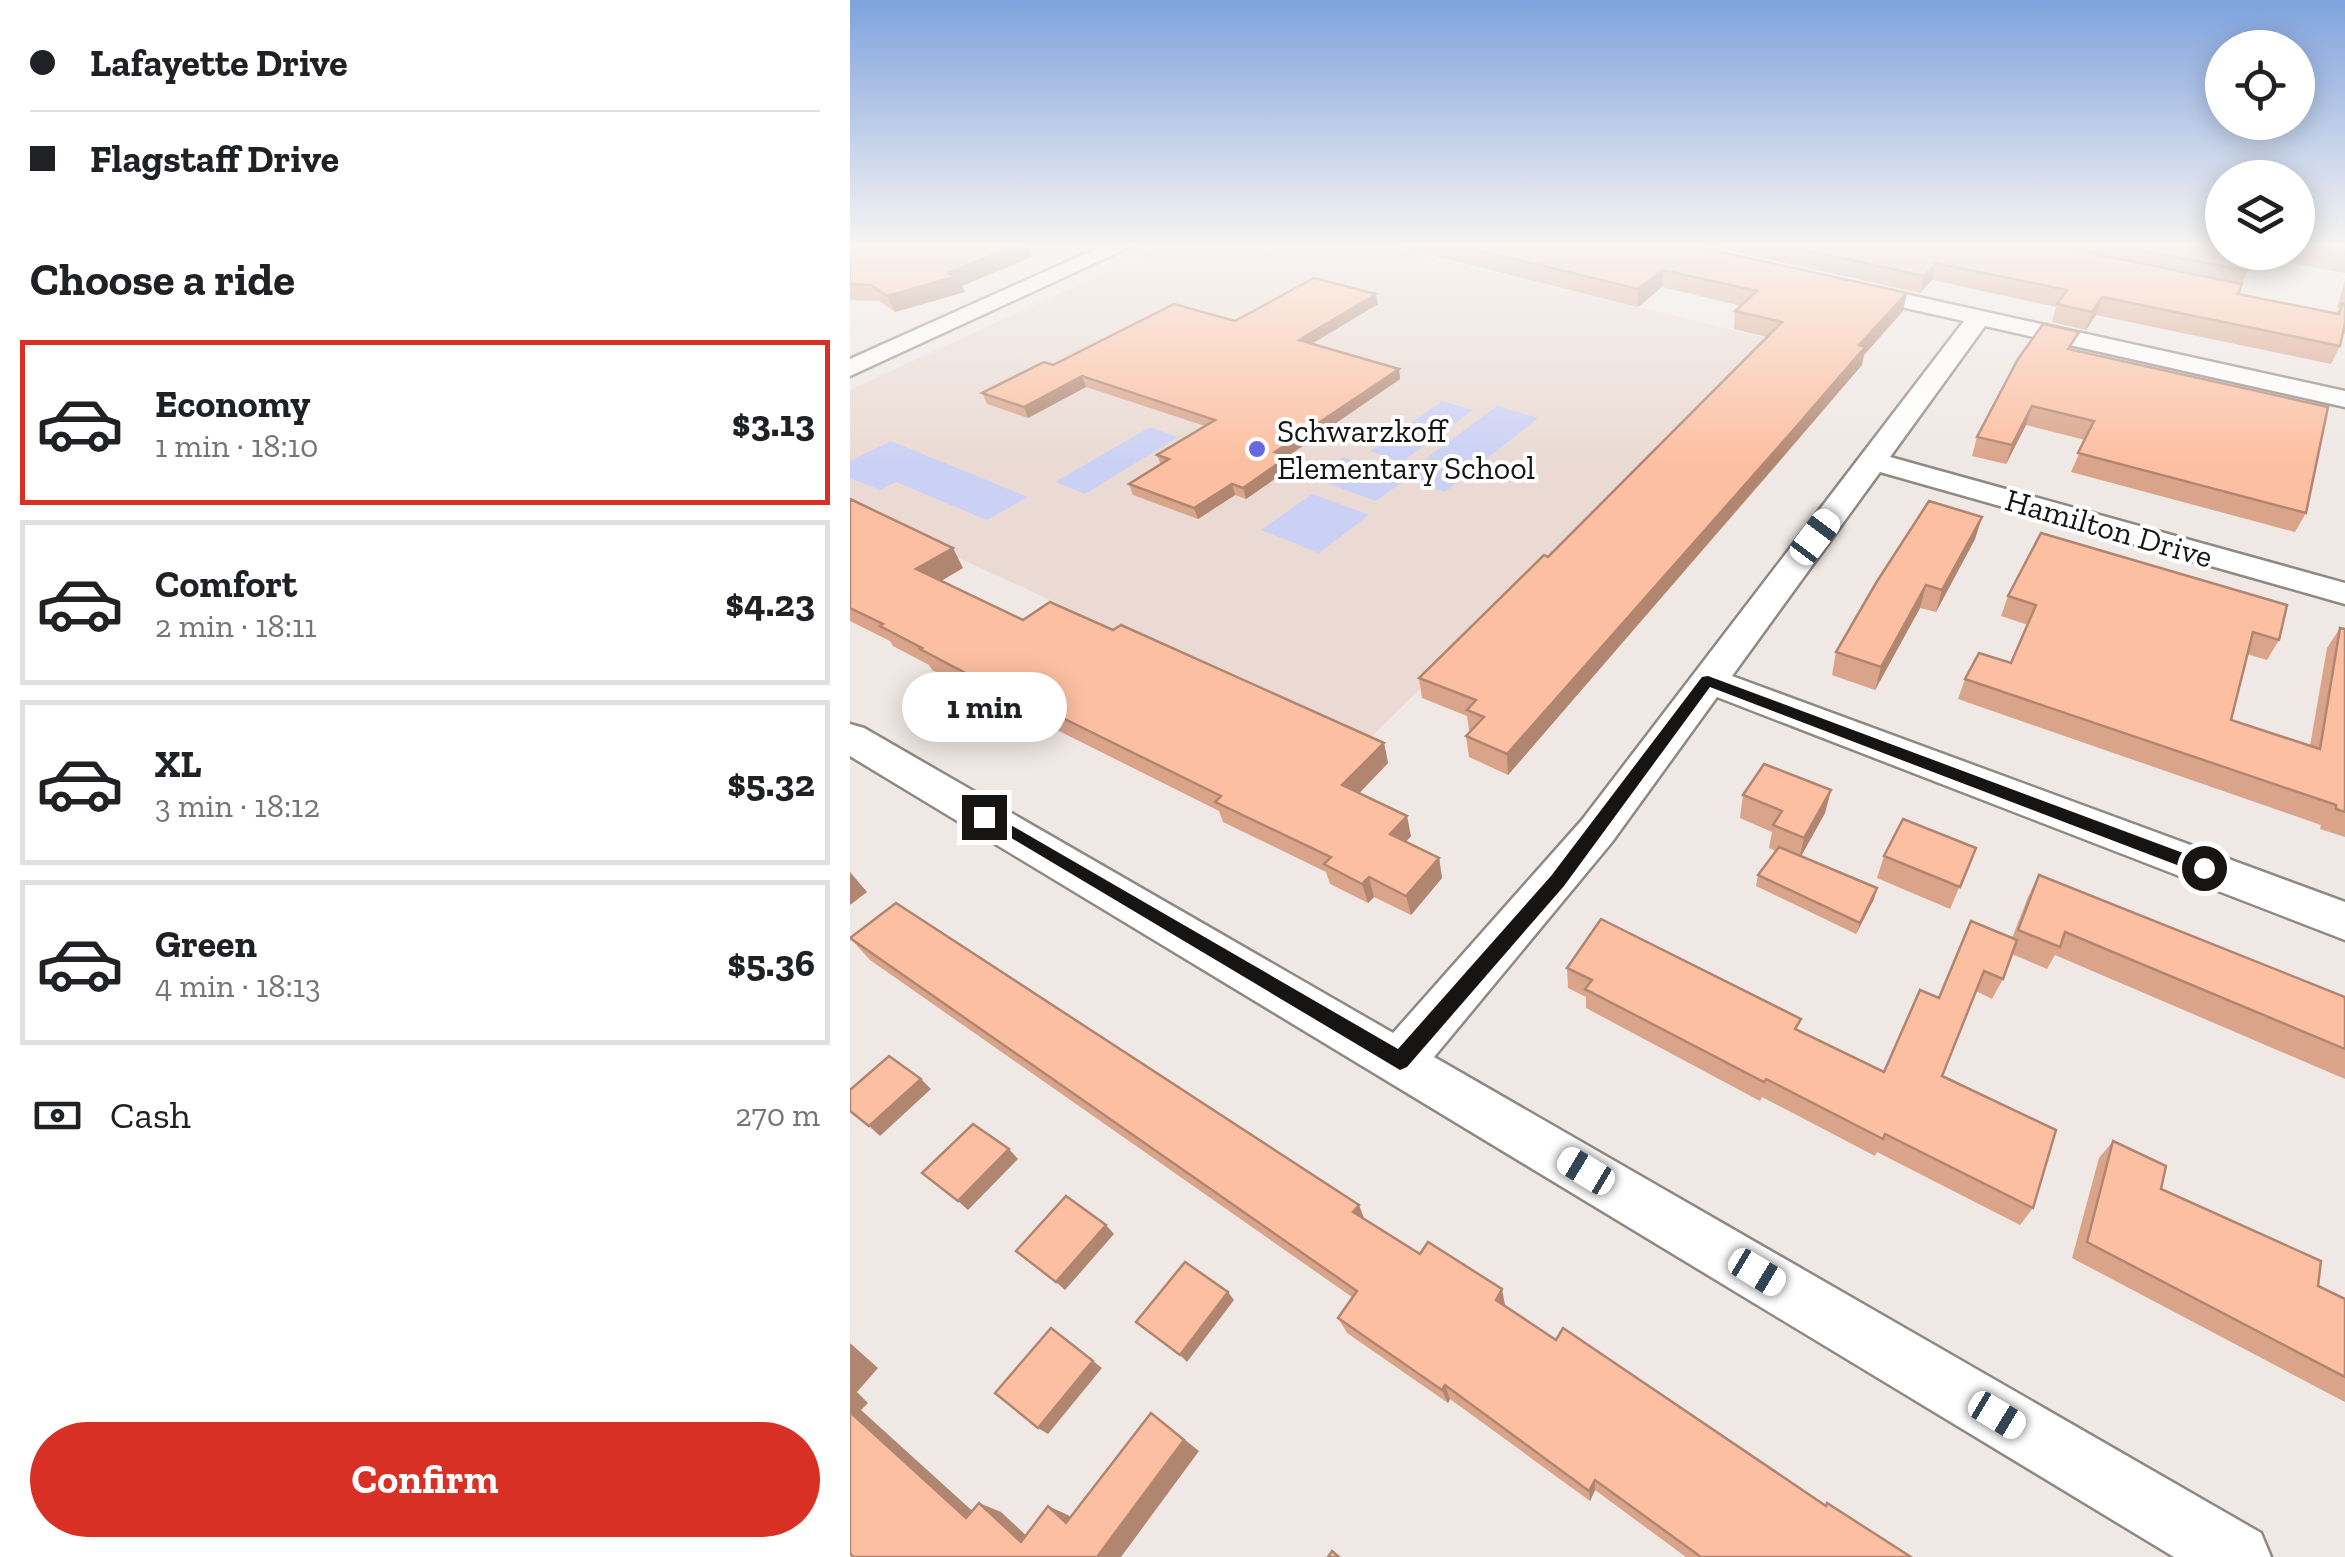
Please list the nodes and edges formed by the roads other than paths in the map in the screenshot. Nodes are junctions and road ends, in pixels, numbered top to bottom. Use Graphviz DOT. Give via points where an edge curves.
graph roads {
  1 [pos="961,317"];
  2 [pos="1973,317"];
  3 [pos="1979,318"];
  4 [pos="850,368"];
  5 [pos="2345,399"];
  6 [pos="1872,461"];
  7 [pos="2345,594"];
  8 [pos="1708,680"];
  9 [pos="850,738"];
  10 [pos="2345,921"];
  11 [pos="1400,1061"];
  12 [pos="2237,1557"];
  1 -- 4 [label="street"];
  2 -- 3 [label="street"];
  3 -- 5 [label="street"];
  3 -- 6 [label="street"];
  6 -- 7 [label="street, Hamilton Drive"];
  6 -- 8 [label="street"];
  8 -- 10 [label="street"];
  8 -- 11 [label="street" via="1557,881"];
  9 -- 11 [label="street"];
  11 -- 12 [label="street"];
}
